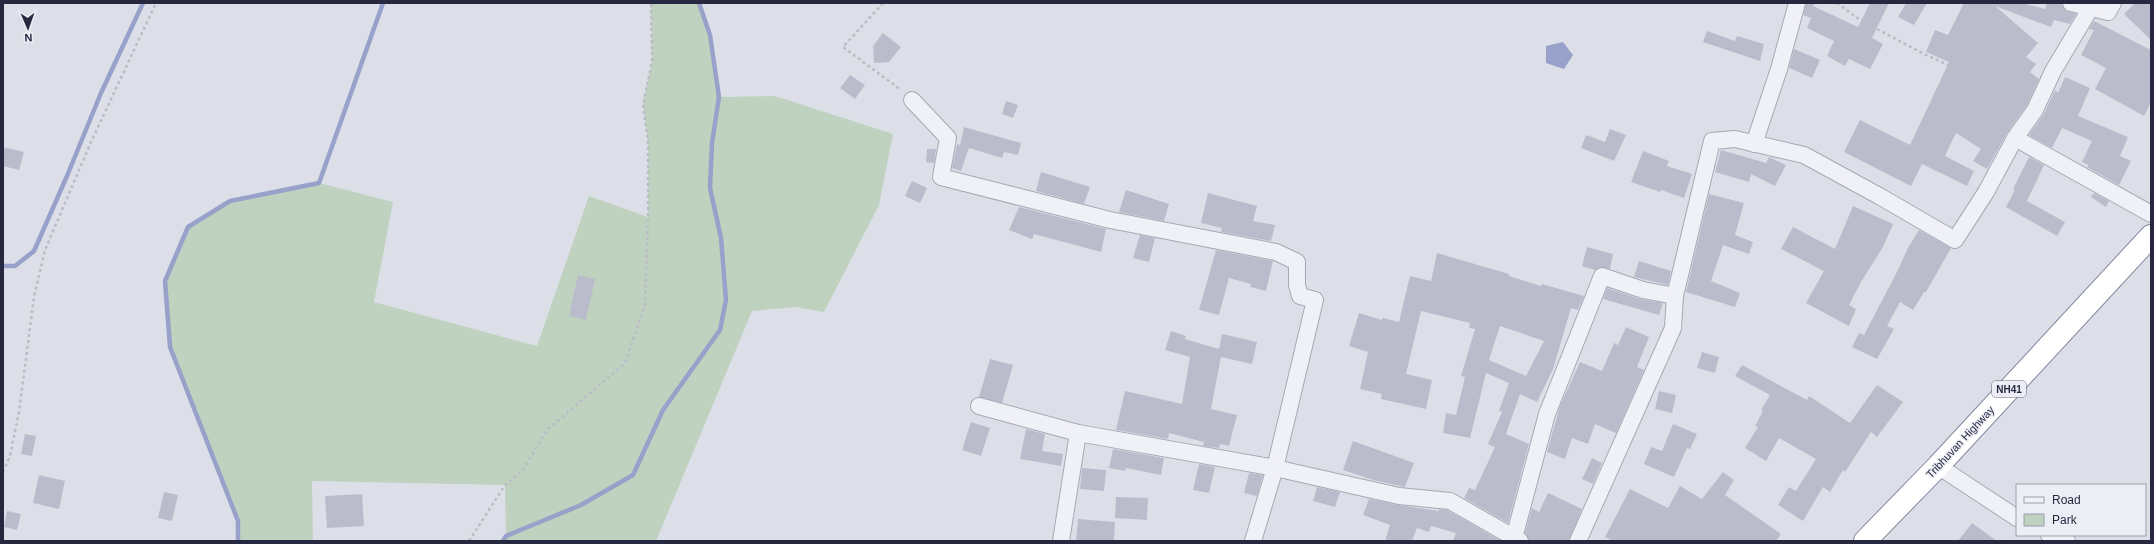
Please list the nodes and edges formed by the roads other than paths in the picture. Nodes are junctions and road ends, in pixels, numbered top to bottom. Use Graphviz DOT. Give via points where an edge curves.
graph roads {
  1 [pos="1797,3"];
  2 [pos="2071,3"];
  3 [pos="2113,3"];
  4 [pos="2090,9"];
  5 [pos="912,100"];
  6 [pos="2015,138"];
  7 [pos="1754,144"];
  8 [pos="2151,214"];
  9 [pos="2151,236"];
  10 [pos="1675,296"];
  11 [pos="979,406"];
  12 [pos="1078,433"];
  13 [pos="1938,466"];
  14 [pos="1275,468"];
  15 [pos="2016,517"];
  16 [pos="2052,536"];
  17 [pos="1517,540"];
  18 [pos="1061,541"];
  19 [pos="1253,541"];
  20 [pos="1578,541"];
  21 [pos="1865,541"];
  22 [pos="2067,541"];
  1 -- 7 [label="street" via="1779,69"];
  2 -- 4 [label="street"];
  3 -- 4 [label="street" via="2108,12"];
  4 -- 6 [label="street" via="2053,70 2035,110"];
  5 -- 14 [label="street" via="948,138 940,177 1110,220 1276,252 1297,262 1297,285 1300,296 1315,300"];
  6 -- 7 [label="street" via="1986,192 1955,240 1804,155"];
  6 -- 8 [label="street"];
  7 -- 10 [label="street" via="1735,139 1712,141"];
  9 -- 13 [label="highway, Tribhuvan Highway / NH41"];
  10 -- 17 [label="street" via="1643,290 1602,276 1547,414"];
  10 -- 20 [label="street" via="1673,328"];
  11 -- 12 [label="street"];
  12 -- 14 [label="street"];
  12 -- 18 [label="street"];
  13 -- 15 [label="street"];
  13 -- 21 [label="highway, Tribhuvan Highway / NH41"];
  14 -- 17 [label="street" via="1399,496 1450,502"];
  14 -- 19 [label="street"];
  16 -- 22 [label="street"];
}
